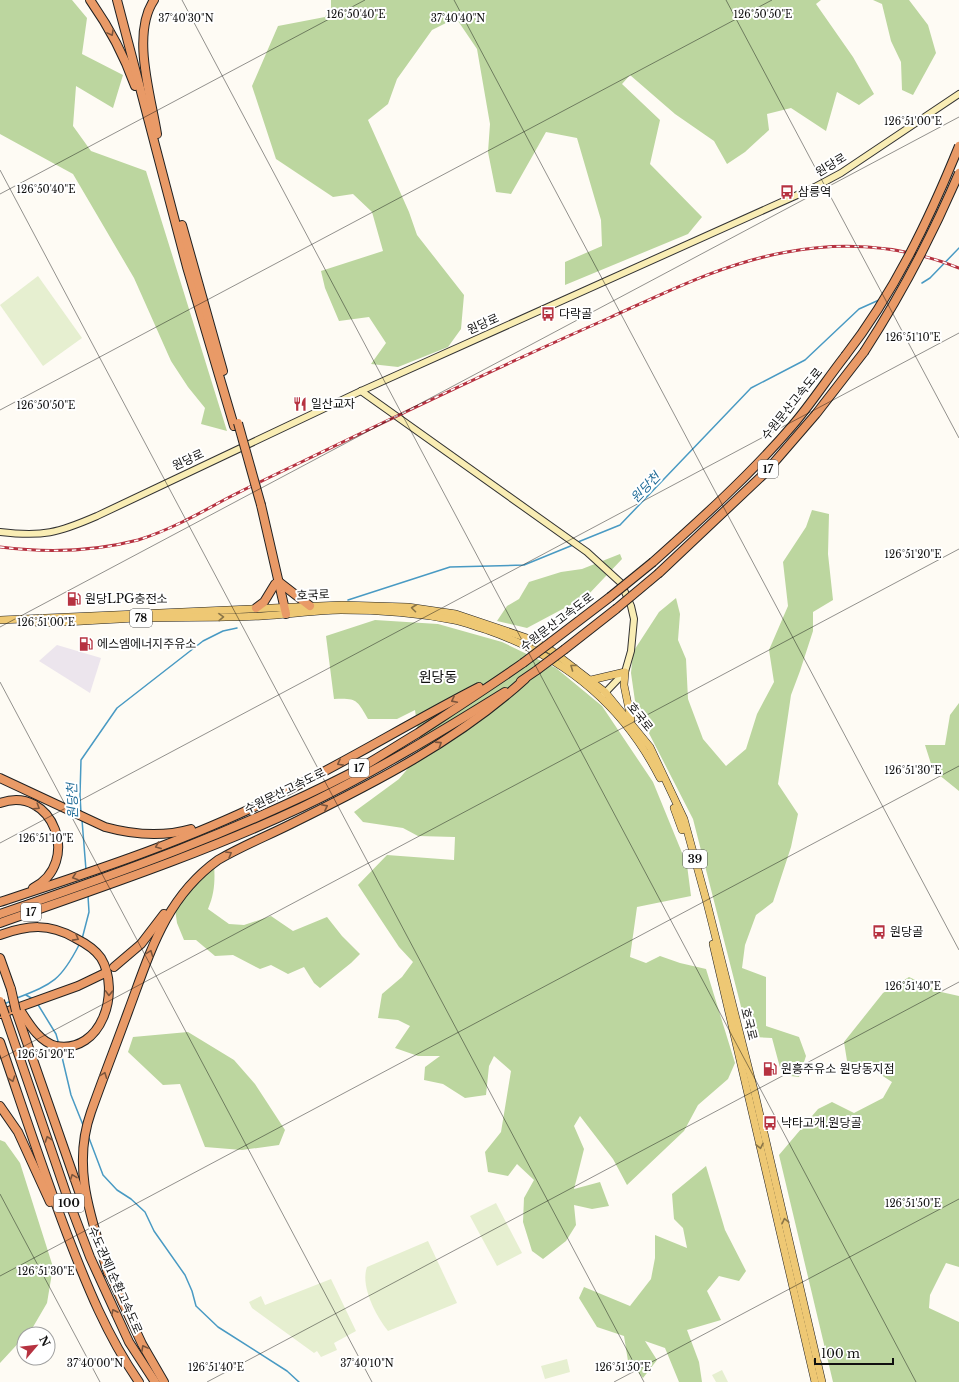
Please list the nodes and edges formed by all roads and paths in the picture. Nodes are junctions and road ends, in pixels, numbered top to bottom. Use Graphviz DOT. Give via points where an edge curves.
graph roads {
  1 [pos="90,0"];
  2 [pos="117,0"];
  3 [pos="120,0"];
  4 [pos="154,0"];
  5 [pos="959,94"];
  6 [pos="959,146"];
  7 [pos="158,147"];
  8 [pos="959,173"];
  9 [pos="361,391"];
  10 [pos="0,532"];
  11 [pos="277,583"];
  12 [pos="310,606"];
  13 [pos="256,608"];
  14 [pos="284,611"];
  15 [pos="0,620"];
  16 [pos="0,625"];
  17 [pos="514,670"];
  18 [pos="625,672"];
  19 [pos="525,679"];
  20 [pos="591,680"];
  21 [pos="603,694"];
  22 [pos="632,723"];
  23 [pos="0,778"];
  24 [pos="0,803"];
  25 [pos="251,808"];
  26 [pos="196,878"];
  27 [pos="91,887"];
  28 [pos="61,897"];
  29 [pos="0,902"];
  30 [pos="0,914"];
  31 [pos="0,923"];
  32 [pos="0,935"];
  33 [pos="0,958"];
  34 [pos="114,967"];
  35 [pos="103,974"];
  36 [pos="0,1001"];
  37 [pos="18,1011"];
  38 [pos="2,1014"];
  39 [pos="0,1042"];
  40 [pos="0,1106"];
  41 [pos="108,1273"];
  42 [pos="83,1276"];
  43 [pos="138,1382"];
  44 [pos="155,1382"];
  45 [pos="164,1382"];
  46 [pos="815,1382"];
  47 [pos="822,1382"];
  1 -- 7 [label="highway, one-way" via="104,19 126,62"];
  2 -- 7 [label="highway"];
  3 -- 7 [label="highway"];
  4 -- 7 [label="highway" via="145,28 144,55"];
  5 -- 9 [label="main road, 원당로" via="841,173 815,187"];
  6 -- 17 [label="highway, 수원문산고속도로 / 17, bridge" via="934,206 903,266 860,337 808,406 774,446 727,494 653,562"];
  7 -- 11 [label="highway" via="187,267 236,424"];
  8 -- 19 [label="highway, 수원문산고속도로 / 17, bridge" via="913,272 864,352 816,414 765,473 659,573"];
  9 -- 10 [label="main road, 원당로" via="66,529 28,535"];
  9 -- 18 [label="main road" via="587,552 620,583 631,606 634,635"];
  11 -- 12 [label="highway"];
  11 -- 13 [label="highway" via="268,597"];
  11 -- 14 [label="highway"];
  12 -- 14 [label="main road, 호국로 / 39"];
  20 -- 12 [label="main road, 호국로 / 39, one-way" via="528,638 456,614 408,607 342,604"];
  13 -- 14 [label="main road, 호국로 / 78"];
  13 -- 15 [label="main road, 호국로 / 78"];
  16 -- 14 [label="main road, 호국로 / 78, one-way"];
  14 -- 21 [label="main road, 호국로 / 39" via="341,610 456,620 541,653"];
  17 -- 25 [label="highway, one-way" via="434,710 312,779"];
  17 -- 27 [label="highway, 수원문산고속도로 / 17" via="354,771 268,814"];
  18 -- 20 [label="main road"];
  18 -- 21 [label="main road"];
  18 -- 22 [label="main road" via="624,685"];
  26 -- 19 [label="highway, one-way" via="218,860 375,781 430,749 503,699"];
  19 -- 27 [label="highway, 수원문산고속도로 / 17" via="422,744 303,807 177,861"];
  20 -- 21 [label="main road, 호국로 / 39"];
  21 -- 22 [label="main road, 호국로 / 39"];
  21 -- 46 [label="main road, 호국로 / 39, one-way" via="646,751 680,823 703,904 750,1095"];
  47 -- 22 [label="main road, 호국로 / 39, one-way" via="754,1086 684,819 650,746"];
  23 -- 25 [label="highway" via="105,827 148,834 177,832"];
  24 -- 29 [label="highway, one-way" via="19,800 37,807 51,821 58,842 55,865 49,876 36,886"];
  25 -- 29 [label="highway, one-way" via="90,872"];
  26 -- 34 [label="highway" via="181,891 141,944"];
  41 -- 26 [label="highway, one-way" via="88,1207 83,1180 84,1138 91,1112 157,939 174,906"];
  27 -- 28 [label="highway, 수원문산고속도로 / 17"];
  28 -- 30 [label="highway, 수원문산고속도로 / 17"];
  28 -- 31 [label="highway, 수원문산고속도로 / 17"];
  32 -- 37 [label="highway, one-way" via="17,929 47,926 62,930 90,946 101,958 110,988 108,1005 95,1032 84,1042 71,1046 55,1046 44,1040"];
  33 -- 37 [label="highway, bridge"];
  35 -- 38 [label="highway"];
  36 -- 38 [label="highway, 수도권제1순환고속도로 / 100, bridge"];
  41 -- 37 [label="highway, one-way"];
  44 -- 38 [label="highway, 수도권제1순환고속도로 / 100, one-way" via="129,1342 90,1257"];
  39 -- 42 [label="highway, 100, one-way" via="52,1196"];
  40 -- 42 [label="highway" via="29,1154"];
  45 -- 41 [label="highway, one-way" via="142,1344"];
  42 -- 43 [label="highway, 100" via="95,1306"];
}
